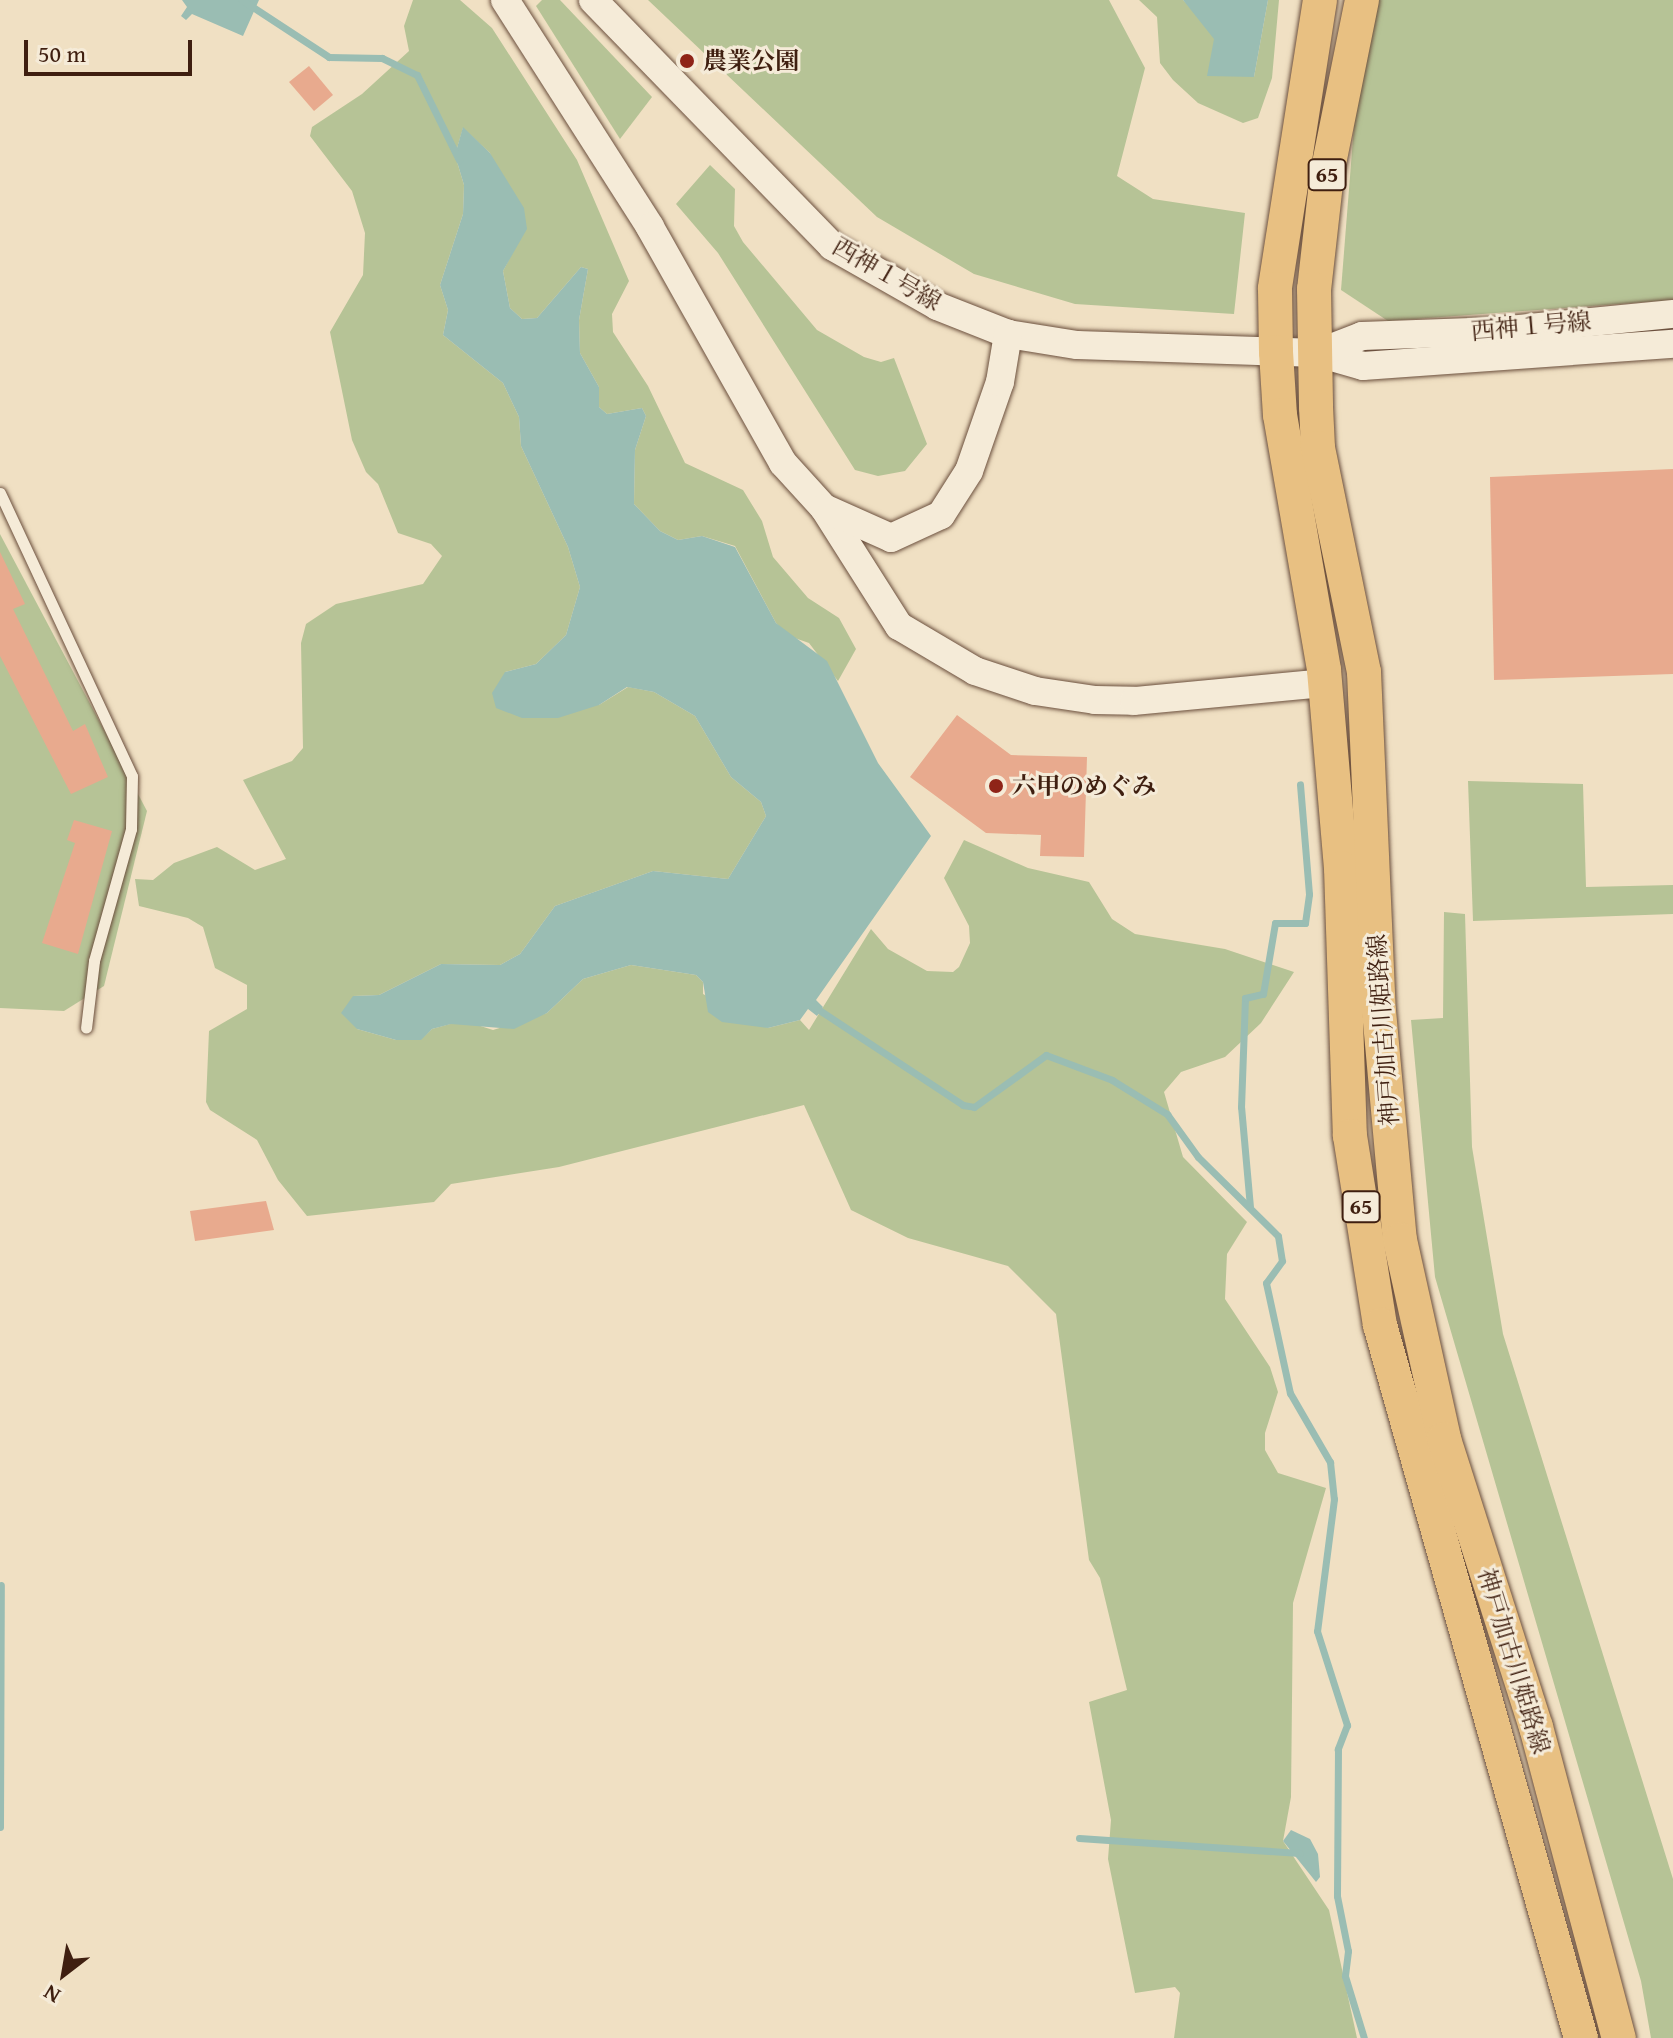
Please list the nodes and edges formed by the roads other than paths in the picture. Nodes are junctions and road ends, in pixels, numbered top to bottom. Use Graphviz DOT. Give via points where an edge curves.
graph roads {
  1 [pos="505,0"];
  2 [pos="593,0"];
  3 [pos="1320,0"];
  4 [pos="1362,0"];
  5 [pos="1673,314"];
  6 [pos="1008,334"];
  7 [pos="1673,344"];
  8 [pos="1276,352"];
  9 [pos="1318,353"];
  10 [pos="0,493"];
  11 [pos="824,508"];
  12 [pos="891,538"];
  13 [pos="871,582"];
  14 [pos="1325,683"];
  15 [pos="86,1028"];
  16 [pos="1581,2038"];
  17 [pos="1619,2038"];
  1 -- 11 [label="street" via="650,227 783,463"];
  2 -- 6 [label="street, 西神１号線" via="832,246 937,306"];
  3 -- 8 [label="main road, 神戸加古川姫路線 / 65" via="1275,289"];
  4 -- 9 [label="main road, 神戸加古川姫路線 / 65" via="1327,174 1314,289"];
  5 -- 9 [label="street, 西神１号線" via="1499,331 1362,336"];
  6 -- 8 [label="street, 西神１号線" via="1077,345"];
  6 -- 12 [label="street" via="1000,382 969,471 941,515"];
  7 -- 9 [label="street, 西神１号線" via="1363,366"];
  8 -- 9 [label="street, 西神１号線"];
  8 -- 14 [label="main road, 神戸加古川姫路線 / 65" via="1280,415"];
  9 -- 17 [label="main road, 神戸加古川姫路線 / 65" via="1318,448 1364,672 1379,1011 1400,1240 1444,1439 1536,1727"];
  10 -- 15 [label="lane" via="132,776 131,829 94,961"];
  11 -- 12 [label="street"];
  11 -- 13 [label="street"];
  12 -- 13 [label="street"];
  13 -- 14 [label="street" via="899,626 975,671 1035,691 1134,701"];
  14 -- 16 [label="main road, 神戸加古川姫路線 / 65" via="1341,868 1350,1136 1380,1325"];
}
